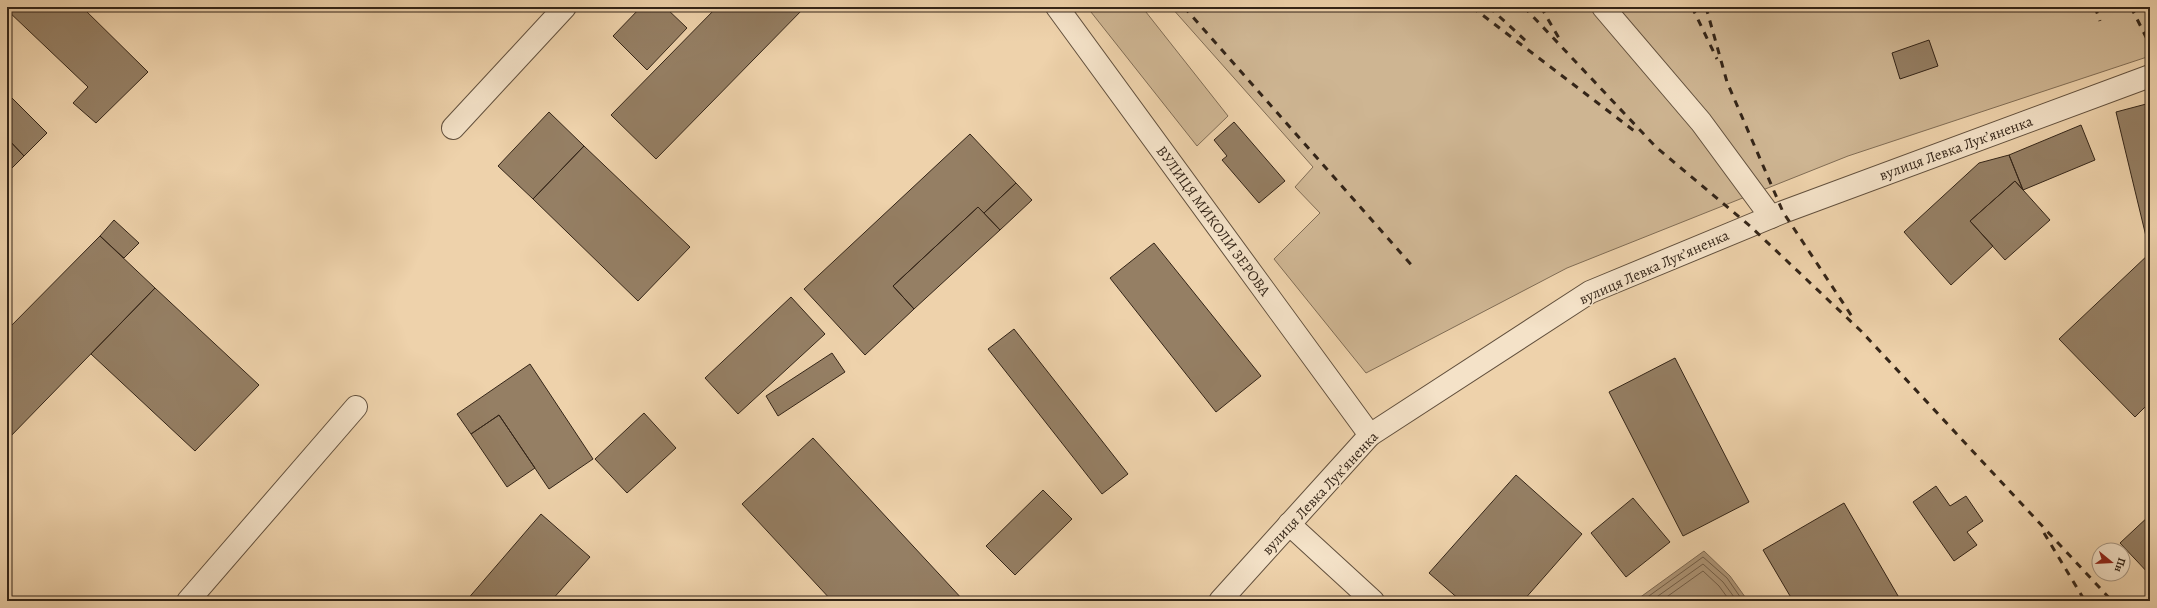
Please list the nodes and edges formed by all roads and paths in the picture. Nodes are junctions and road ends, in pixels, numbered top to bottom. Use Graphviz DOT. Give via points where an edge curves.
graph roads {
  1 [pos="565,7"];
  2 [pos="1057,7"];
  3 [pos="1603,7"];
  4 [pos="2150,76"];
  5 [pos="453,128"];
  6 [pos="1771,217"];
  7 [pos="356,407"];
  8 [pos="1370,435"];
  9 [pos="1289,524"];
  10 [pos="188,601"];
  11 [pos="1220,601"];
  12 [pos="1373,601"];
  1 -- 5 [label="street"];
  2 -- 8 [label="street, ВУЛИЦЯ МИКОЛИ ЗЕРОВА"];
  3 -- 6 [label="street" via="1701,122"];
  4 -- 6 [label="street, вулиця Левка Лукʼяненка"];
  6 -- 8 [label="street, вулиця Левка Лукʼяненка" via="1590,292"];
  7 -- 10 [label="street"];
  8 -- 9 [label="street, вулиця Левка Лукʼяненка"];
  9 -- 11 [label="street, вулиця Левка Лукʼяненка"];
  9 -- 12 [label="street"];
}
